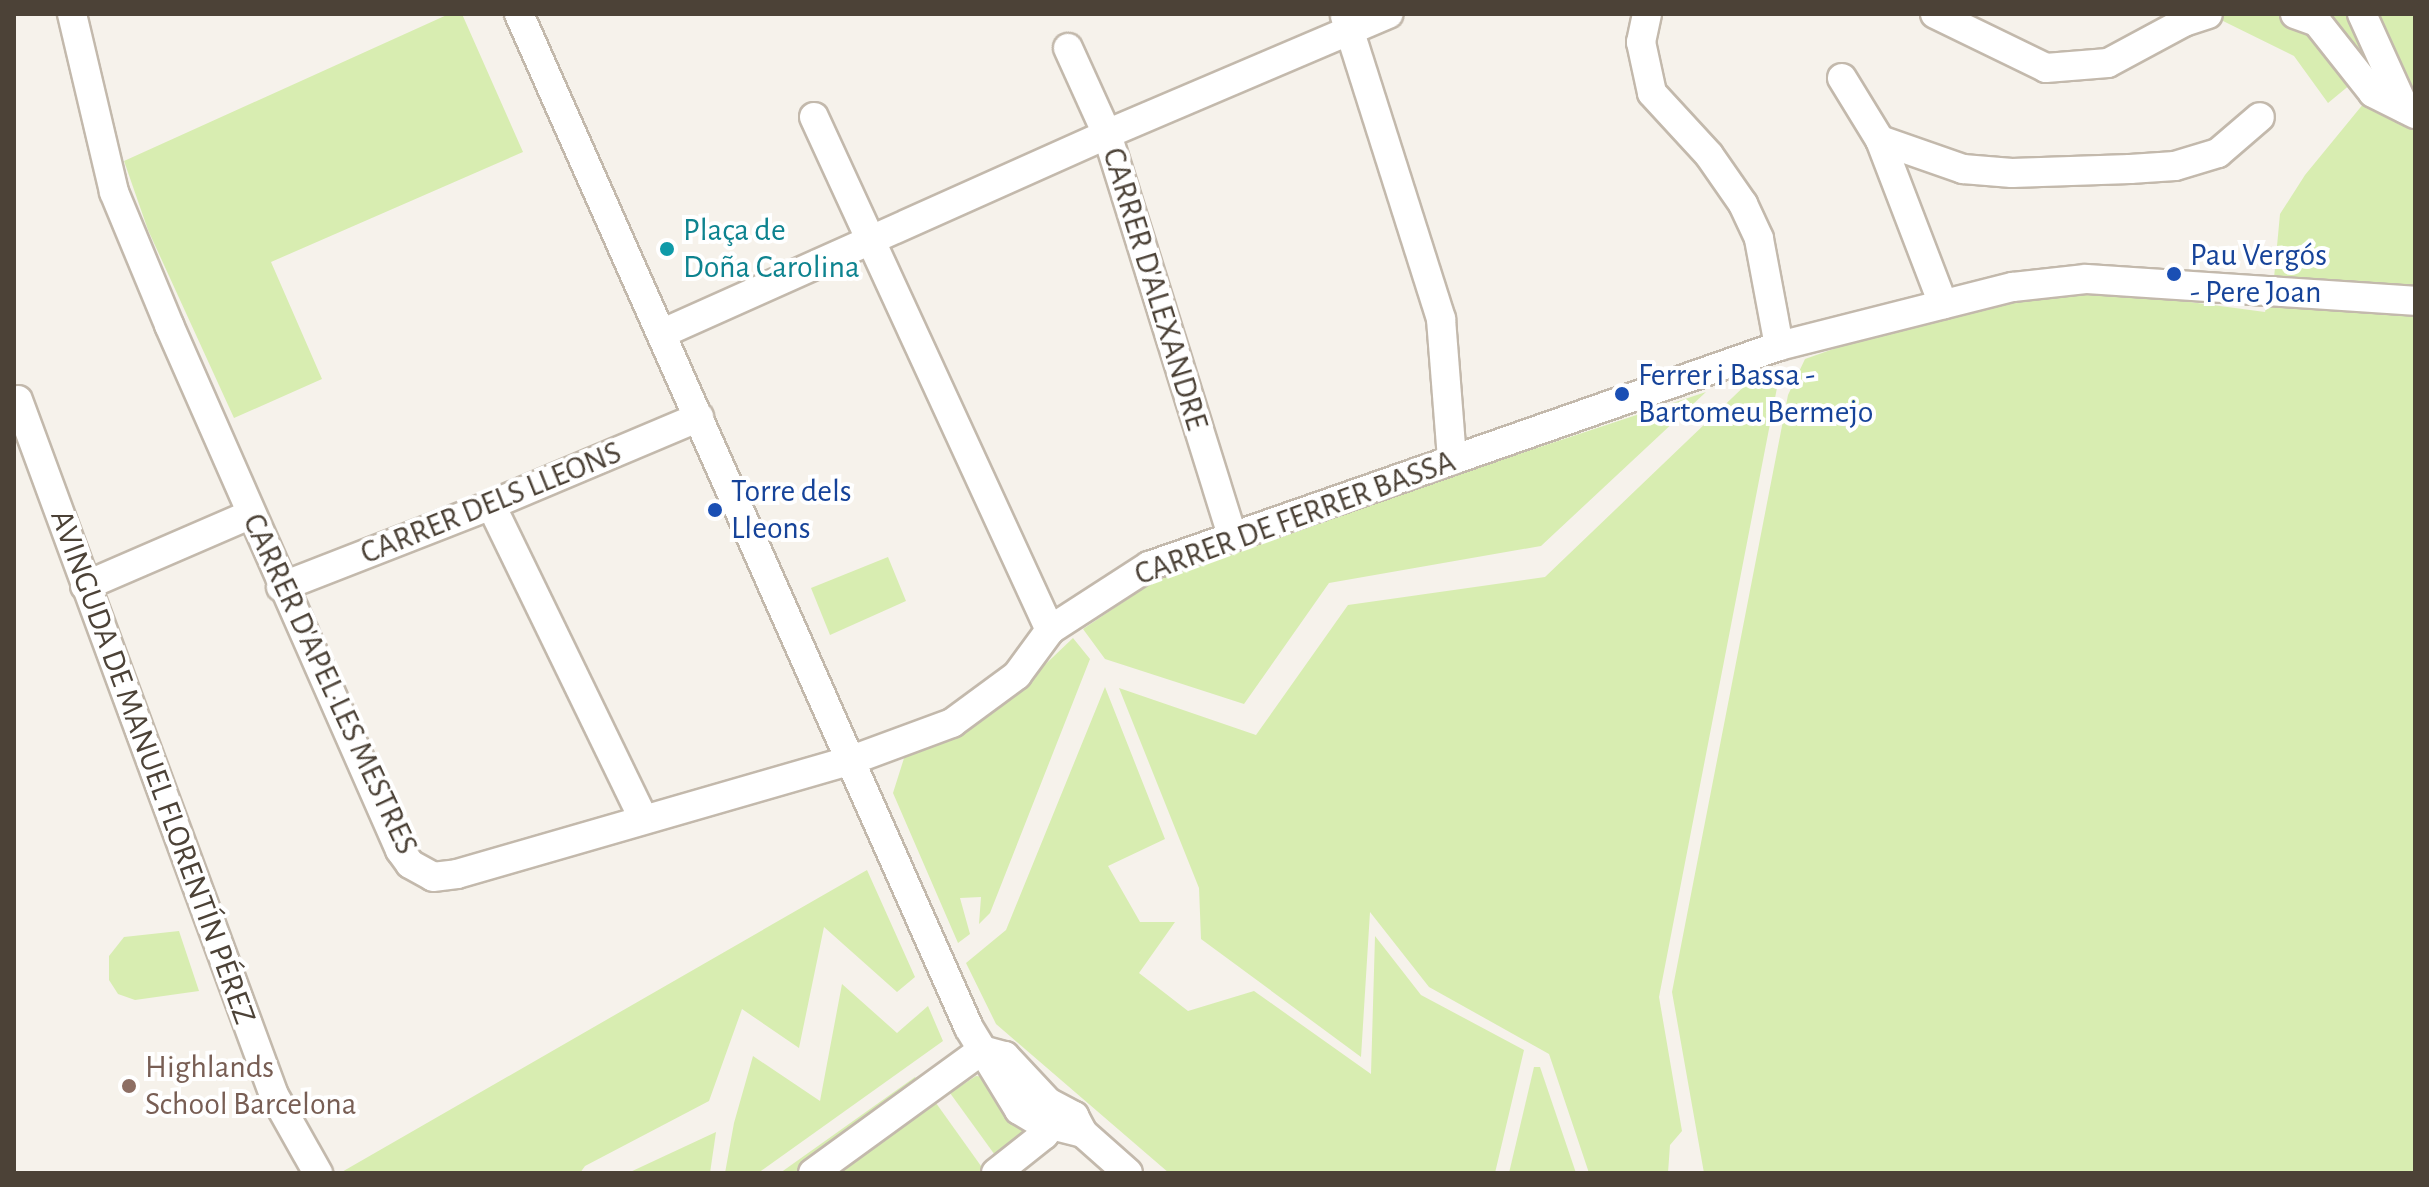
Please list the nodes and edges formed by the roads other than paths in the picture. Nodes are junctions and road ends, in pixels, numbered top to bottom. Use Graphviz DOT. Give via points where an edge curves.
graph roads {
  1 [pos="72,14"];
  2 [pos="519,14"];
  3 [pos="1389,14"];
  4 [pos="1647,14"];
  5 [pos="1935,14"];
  6 [pos="2208,14"];
  7 [pos="2295,14"];
  8 [pos="2362,14"];
  9 [pos="1348,23"];
  10 [pos="1068,48"];
  11 [pos="1842,78"];
  12 [pos="2410,112"];
  13 [pos="814,117"];
  14 [pos="2260,117"];
  15 [pos="1107,134"];
  16 [pos="1880,140"];
  17 [pos="871,242"];
  18 [pos="2415,301"];
  19 [pos="1943,304"];
  20 [pos="663,333"];
  21 [pos="1779,346"];
  22 [pos="18,400"];
  23 [pos="699,417"];
  24 [pos="1452,460"];
  25 [pos="491,505"];
  26 [pos="251,514"];
  27 [pos="1232,535"];
  28 [pos="85,586"];
  29 [pos="281,587"];
  30 [pos="1050,630"];
  31 [pos="852,760"];
  32 [pos="643,818"];
  33 [pos="982,1050"];
  34 [pos="1050,1114"];
  35 [pos="318,1173"];
  36 [pos="813,1173"];
  37 [pos="996,1173"];
  38 [pos="1128,1173"];
  1 -- 26 [label="street, CARRER D'APEL·LES MESTRES" via="114,192"];
  2 -- 20 [label="street"];
  3 -- 9 [label="street"];
  4 -- 21 [label="street" via="1641,42 1652,93 1709,155 1743,204 1759,239"];
  5 -- 6 [label="street" via="2046,68 2108,63"];
  7 -- 12 [label="street" via="2317,22 2373,93"];
  8 -- 12 [label="street"];
  9 -- 15 [label="street"];
  9 -- 24 [label="street" via="1441,319"];
  10 -- 15 [label="street, CARRER D'ALEXANDRE"];
  11 -- 16 [label="street"];
  13 -- 17 [label="street"];
  14 -- 16 [label="street" via="2218,153 2175,166 2130,169 1963,169"];
  15 -- 17 [label="street"];
  15 -- 27 [label="street, CARRER D'ALEXANDRE"];
  16 -- 19 [label="street"];
  17 -- 20 [label="street"];
  17 -- 30 [label="street"];
  18 -- 19 [label="street, CARRER DE FERRER BASSA" via="2086,279 2013,287"];
  19 -- 21 [label="street, CARRER DE FERRER BASSA"];
  20 -- 23 [label="street"];
  21 -- 24 [label="street, CARRER DE FERRER BASSA"];
  22 -- 28 [label="street, AVINGUDA DE MANUEL FLORENTÍN PÉREZ"];
  23 -- 25 [label="street, CARRER DELS LLEONS"];
  23 -- 31 [label="street"];
  24 -- 27 [label="street, CARRER DE FERRER BASSA"];
  25 -- 29 [label="street, CARRER DELS LLEONS"];
  25 -- 32 [label="street"];
  26 -- 28 [label="street"];
  26 -- 29 [label="street, CARRER D'APEL·LES MESTRES"];
  27 -- 30 [label="street, CARRER DE FERRER BASSA" via="1149,566"];
  28 -- 35 [label="street, AVINGUDA DE MANUEL FLORENTÍN PÉREZ" via="274,1095"];
  29 -- 32 [label="street, CARRER D'APEL·LES MESTRES" via="410,864 433,877 457,874"];
  30 -- 31 [label="street, CARRER DE FERRER BASSA" via="1017,675 952,723"];
  31 -- 32 [label="street, CARRER D'APEL·LES MESTRES"];
  31 -- 33 [label="street"];
  33 -- 34 [label="street" via="1019,1110 1029,1118"];
  33 -- 36 [label="street"];
  34 -- 37 [label="street"];
  34 -- 38 [label="street" via="1083,1133"];
}
